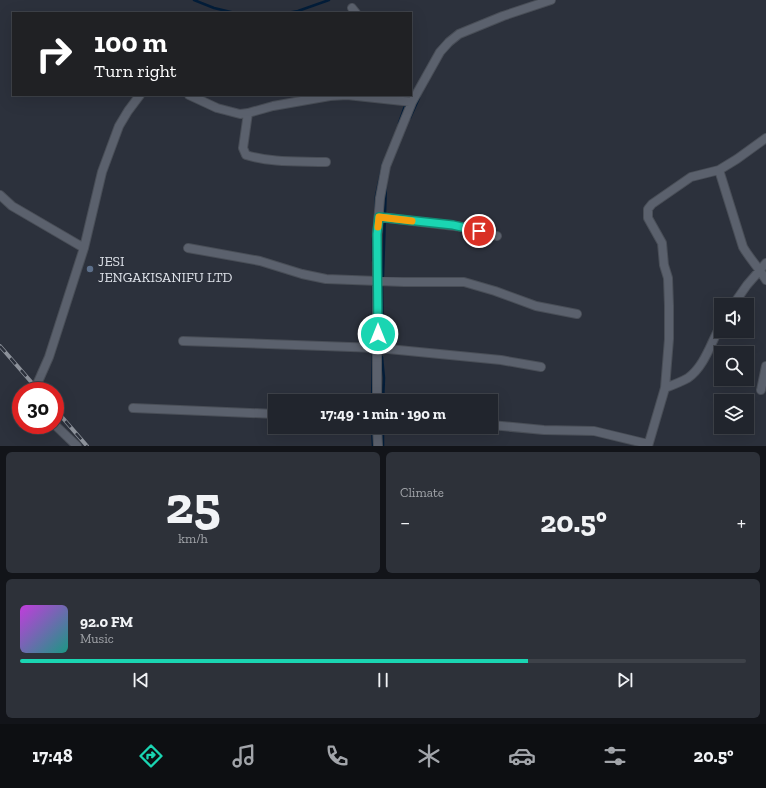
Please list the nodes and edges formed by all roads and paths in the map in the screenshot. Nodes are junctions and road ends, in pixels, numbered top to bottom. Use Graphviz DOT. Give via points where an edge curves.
graph roads {
  1 [pos="550,0"];
  2 [pos="139,96"];
  3 [pos="191,96"];
  4 [pos="337,96"];
  5 [pos="371,96"];
  6 [pos="412,102"];
  7 [pos="248,114"];
  8 [pos="766,138"];
  9 [pos="326,162"];
  10 [pos="719,170"];
  11 [pos="0,196"];
  12 [pos="379,217"];
  13 [pos="497,236"];
  14 [pos="84,248"];
  15 [pos="188,248"];
  16 [pos="766,263"];
  17 [pos="760,270"];
  18 [pos="378,280"];
  19 [pos="766,280"];
  20 [pos="738,298"];
  21 [pos="577,314"];
  22 [pos="715,338"];
  23 [pos="183,341"];
  24 [pos="378,348"];
  25 [pos="766,366"];
  26 [pos="541,367"];
  27 [pos="38,382"];
  28 [pos="665,388"];
  29 [pos="761,390"];
  30 [pos="377,394"];
  31 [pos="134,408"];
  32 [pos="268,414"];
  33 [pos="498,426"];
  34 [pos="64,434"];
  35 [pos="377,434"];
  36 [pos="648,445"];
  37 [pos="77,446"];
  38 [pos="378,446"];
  1 -- 6 [label="street" via="459,34 448,42"];
  2 -- 14 [label="street" via="119,126 104,166"];
  3 -- 7 [label="street" via="232,113"];
  4 -- 7 [label="street" via="272,106"];
  5 -- 6 [label="street"];
  6 -- 12 [label="street" via="386,166"];
  7 -- 9 [label="street" via="243,148 246,155 278,160"];
  8 -- 10 [label="street"];
  10 -- 17 [label="street" via="743,247"];
  10 -- 28 [label="street" via="691,177 648,209 648,218 662,243 668,278 669,339"];
  11 -- 14 [label="street" via="12,206"];
  12 -- 13 [label="street" via="463,227"];
  12 -- 18 [label="street"];
  14 -- 27 [label="street" via="49,357"];
  15 -- 18 [label="street" via="260,261 302,274 326,278"];
  16 -- 17 [label="street"];
  17 -- 19 [label="street"];
  17 -- 20 [label="street"];
  18 -- 21 [label="street" via="464,282 536,306"];
  18 -- 24 [label="street"];
  22 -- 28 [label="street" via="693,373"];
  23 -- 24 [label="street"];
  24 -- 26 [label="street" via="501,360"];
  24 -- 30 [label="street"];
  25 -- 29 [label="street"];
  28 -- 36 [label="street"];
  31 -- 32 [label="street"];
  33 -- 36 [label="street" via="594,431"];
  34 -- 37 [label="street"];
  35 -- 38 [label="street"];
}
